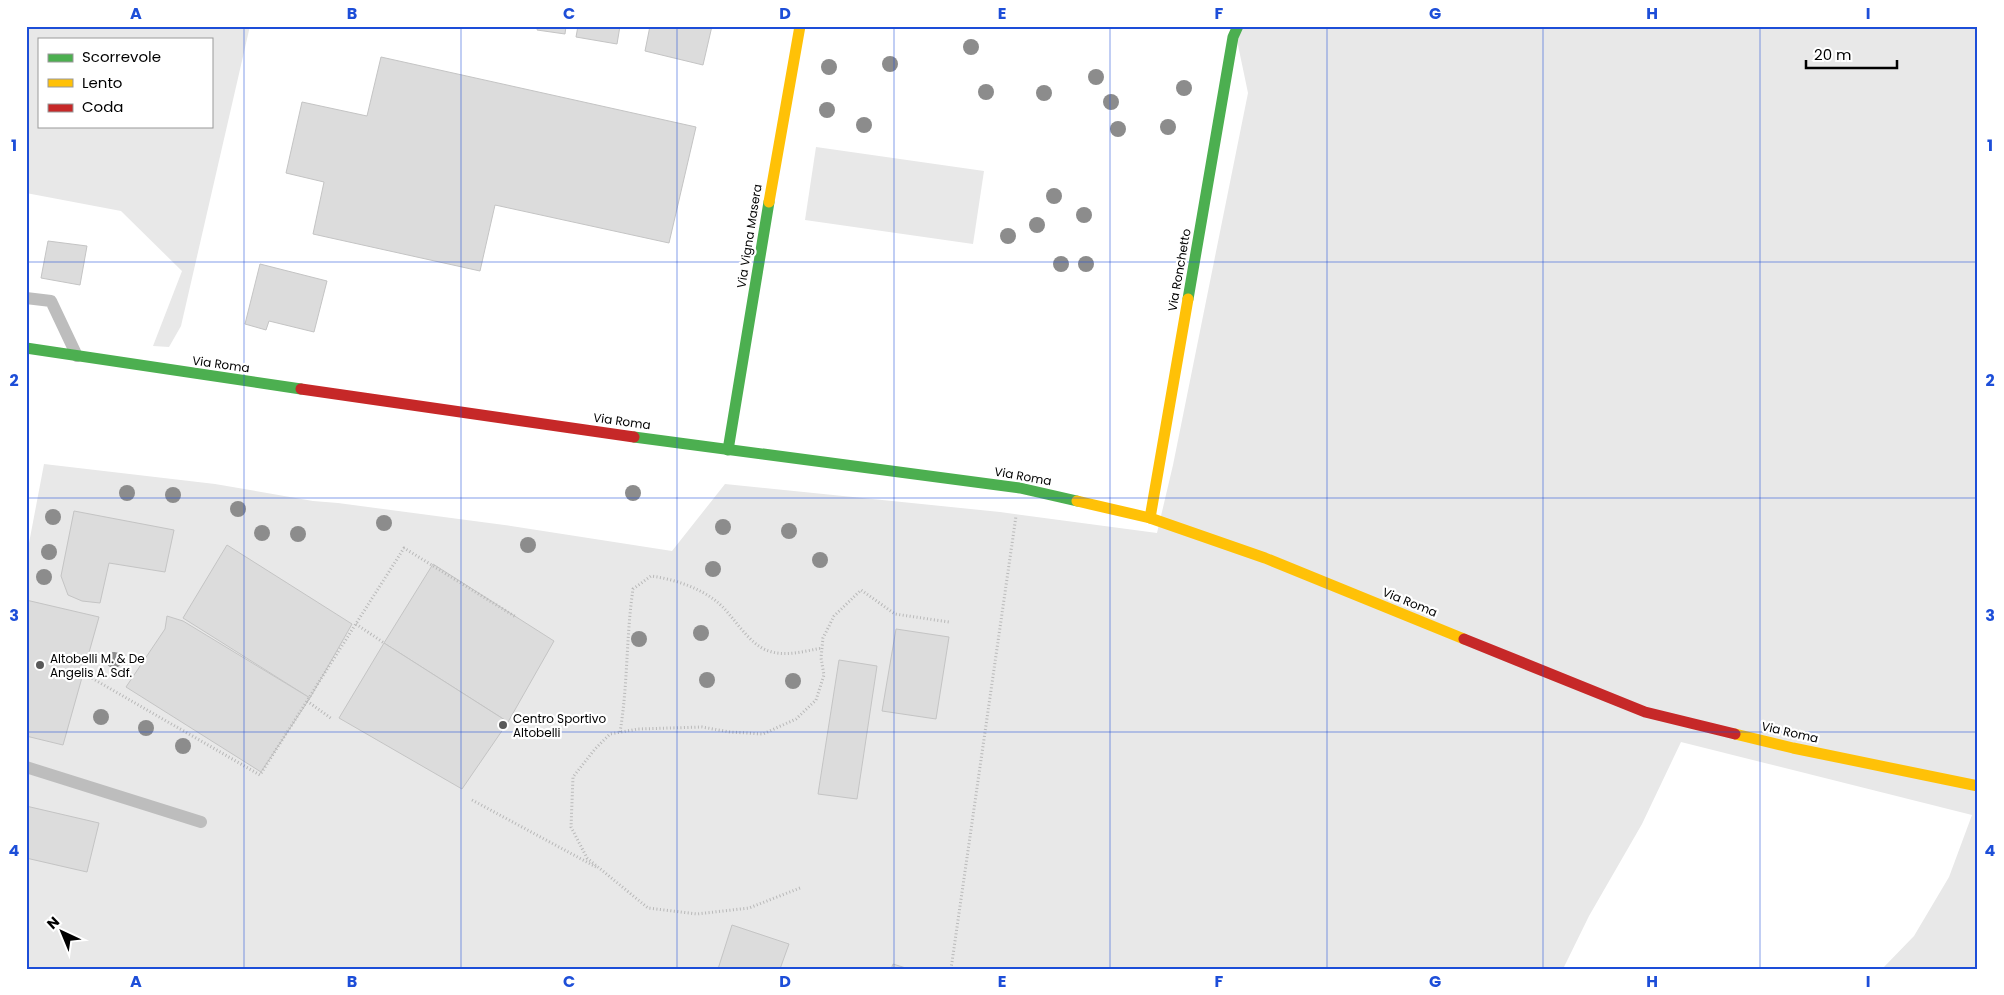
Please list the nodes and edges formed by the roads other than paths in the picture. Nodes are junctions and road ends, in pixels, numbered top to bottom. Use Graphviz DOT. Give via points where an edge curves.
graph roads {
  1 [pos="800,26"];
  2 [pos="1238,26"];
  3 [pos="26,298"];
  4 [pos="26,348"];
  5 [pos="77,356"];
  6 [pos="728,450"];
  7 [pos="1150,518"];
  8 [pos="26,767"];
  9 [pos="1978,786"];
  10 [pos="202,822"];
  1 -- 6 [label="street, Via Vigna Masera"];
  2 -- 7 [label="street, Via Ronchetto" via="1233,37"];
  3 -- 5 [label="lane" via="51,301"];
  4 -- 5 [label="street, Via Roma"];
  5 -- 6 [label="street, Via Roma"];
  6 -- 7 [label="street, Via Roma" via="1020,488"];
  7 -- 9 [label="street, Via Roma" via="1264,558 1645,712 1793,748"];
  8 -- 10 [label="lane"];
}
